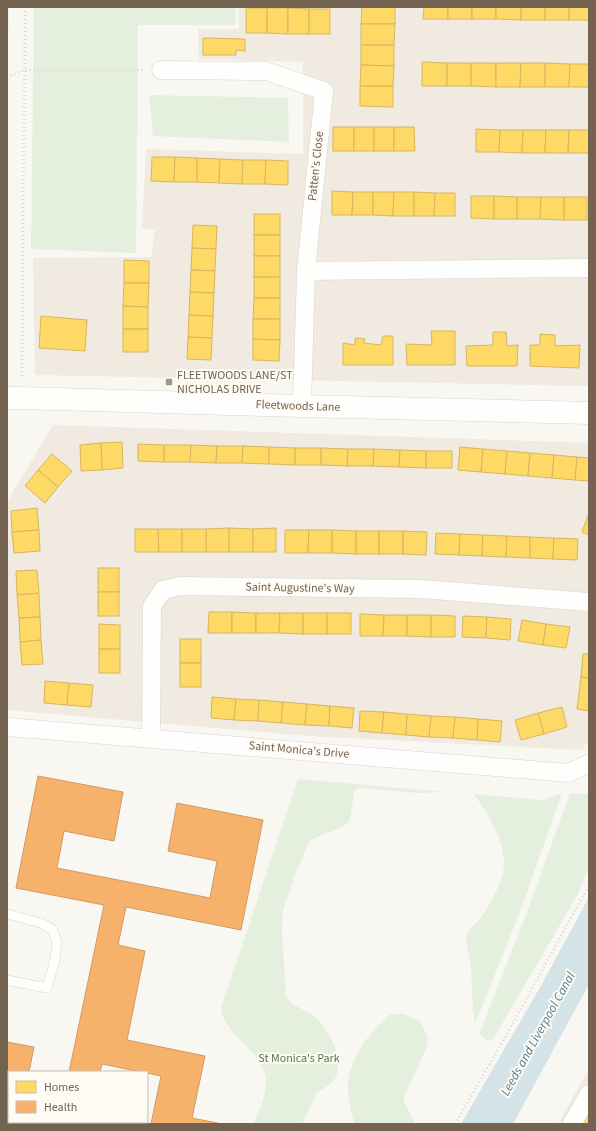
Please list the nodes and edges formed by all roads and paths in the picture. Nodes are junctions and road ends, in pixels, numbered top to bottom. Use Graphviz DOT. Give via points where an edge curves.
graph roads {
  1 [pos="25,7"];
  2 [pos="24,70"];
  3 [pos="161,70"];
  4 [pos="7,77"];
  5 [pos="589,268"];
  6 [pos="306,271"];
  7 [pos="14,398"];
  8 [pos="302,406"];
  9 [pos="589,413"];
  10 [pos="589,602"];
  11 [pos="7,727"];
  12 [pos="151,738"];
  13 [pos="589,763"];
  14 [pos="589,885"];
  15 [pos="7,914"];
  16 [pos="7,980"];
  17 [pos="589,1094"];
  18 [pos="455,1124"];
  19 [pos="572,1124"];
  1 -- 2 [label="path"];
  2 -- 3 [label="path"];
  2 -- 4 [label="path"];
  2 -- 7 [label="path"];
  3 -- 6 [label="street, Patten's Close" via="266,71 324,92"];
  5 -- 6 [label="street"];
  6 -- 8 [label="street, Patten's Close"];
  7 -- 8 [label="street, Fleetwoods Lane"];
  8 -- 9 [label="street, Fleetwoods Lane"];
  10 -- 12 [label="street, Saint Augustine's Way" via="420,589 180,586 163,590 152,606"];
  11 -- 12 [label="street, Saint Monica's Drive"];
  12 -- 13 [label="street, Saint Monica's Drive" via="569,773"];
  14 -- 18 [label="path"];
  15 -- 16 [label="lane" via="41,923 52,929 57,941 56,960 47,988"];
  17 -- 19 [label="street"];
}
